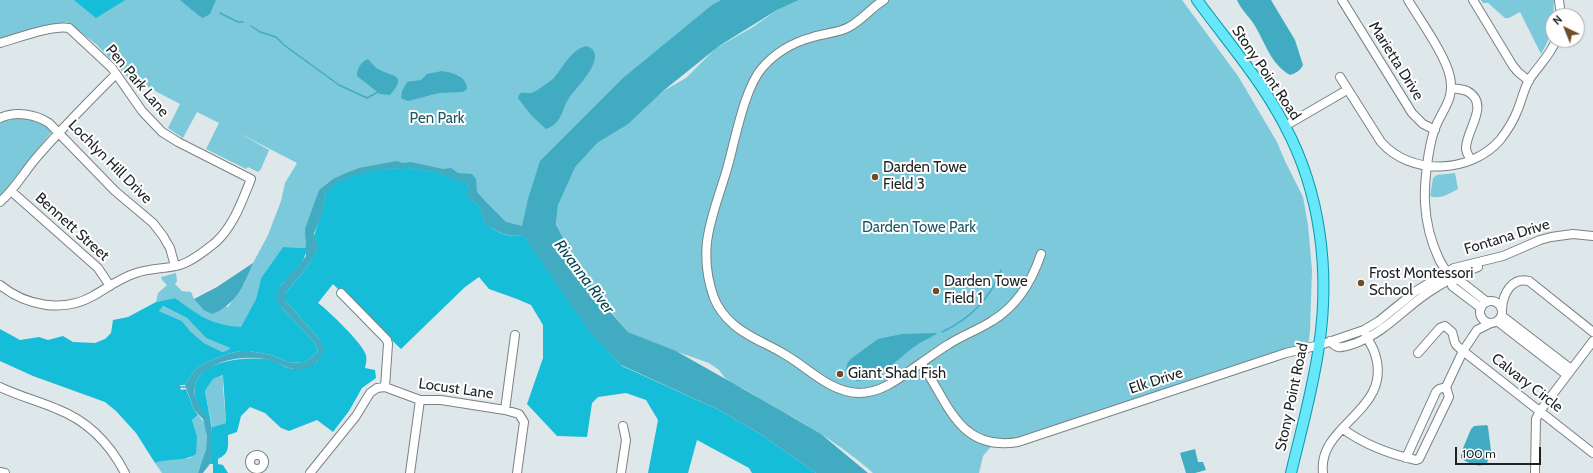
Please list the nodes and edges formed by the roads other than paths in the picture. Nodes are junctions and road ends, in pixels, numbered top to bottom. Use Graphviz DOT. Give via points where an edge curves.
graph roads {
  1 [pos="884,0"];
  2 [pos="1197,0"];
  3 [pos="1342,0"];
  4 [pos="1408,0"];
  5 [pos="1473,0"];
  6 [pos="0,42"];
  7 [pos="1552,48"];
  8 [pos="116,74"];
  9 [pos="1340,77"];
  10 [pos="1529,80"];
  11 [pos="1452,88"];
  12 [pos="1347,90"];
  13 [pos="0,118"];
  14 [pos="1285,126"];
  15 [pos="1435,130"];
  16 [pos="59,132"];
  17 [pos="1471,160"];
  18 [pos="1428,166"];
  19 [pos="11,191"];
  20 [pos="0,202"];
  21 [pos="1593,236"];
  22 [pos="1041,254"];
  23 [pos="1503,256"];
  24 [pos="175,266"];
  25 [pos="1446,272"];
  26 [pos="1451,279"];
  27 [pos="0,285"];
  28 [pos="110,286"];
  29 [pos="341,293"];
  30 [pos="1506,293"];
  31 [pos="1485,306"];
  32 [pos="1498,317"];
  33 [pos="1364,330"];
  34 [pos="1477,330"];
  35 [pos="1593,332"];
  36 [pos="515,335"];
  37 [pos="1368,338"];
  38 [pos="1330,341"];
  39 [pos="1593,341"];
  40 [pos="1320,345"];
  41 [pos="1463,351"];
  42 [pos="1418,353"];
  43 [pos="921,363"];
  44 [pos="1569,372"];
  45 [pos="0,387"];
  46 [pos="385,387"];
  47 [pos="1446,387"];
  48 [pos="420,400"];
  49 [pos="505,410"];
  50 [pos="1540,411"];
  51 [pos="623,426"];
  52 [pos="1343,429"];
  53 [pos="1593,453"];
  54 [pos="1406,458"];
  55 [pos="0,472"];
  56 [pos="5,473"];
  57 [pos="125,473"];
  58 [pos="310,473"];
  59 [pos="410,473"];
  60 [pos="517,473"];
  61 [pos="621,473"];
  62 [pos="1291,473"];
  63 [pos="1324,473"];
  64 [pos="1535,473"];
  1 -- 43 [label="street" via="849,27 802,40 779,53 761,69 744,105 711,223 706,259 714,298 729,320 741,330 837,388 860,393 881,389"];
  2 -- 14 [label="main road, Stony Point Road" via="1261,86"];
  3 -- 15 [label="street, Marietta Drive" via="1412,113 1423,124"];
  4 -- 11 [label="street" via="1446,63"];
  5 -- 10 [label="street" via="1513,66"];
  6 -- 8 [label="street, Pen Park Lane" via="54,28 69,28"];
  7 -- 10 [label="street"];
  8 -- 16 [label="street"];
  8 -- 24 [label="street, Pen Park Lane" via="138,106 162,132 251,179 228,229 204,251 186,263"];
  9 -- 12 [label="street"];
  10 -- 17 [label="street" via="1506,131 1489,150"];
  11 -- 15 [label="street" via="1448,105"];
  11 -- 17 [label="street" via="1466,90 1477,103 1477,112 1466,148"];
  12 -- 14 [label="street"];
  12 -- 18 [label="street" via="1389,151 1397,157"];
  13 -- 16 [label="street, Lochlyn Hill Drive" via="14,114 36,116"];
  14 -- 40 [label="main road, Stony Point Road" via="1307,178 1318,221 1323,276"];
  15 -- 18 [label="street"];
  16 -- 19 [label="street"];
  16 -- 24 [label="street, Lochlyn Hill Drive" via="115,191 153,223 170,248"];
  17 -- 18 [label="street" via="1456,165"];
  18 -- 25 [label="street" via="1425,192 1427,219 1435,251"];
  19 -- 20 [label="street"];
  19 -- 28 [label="street, Bennett Street" via="98,268"];
  21 -- 23 [label="street, Fontana Drive" via="1573,234 1551,237"];
  22 -- 43 [label="street" via="1025,289 1003,314 948,344"];
  23 -- 25 [label="street, Fontana Drive"];
  23 -- 26 [label="street"];
  24 -- 28 [label="street" via="135,274"];
  25 -- 26 [label="street"];
  25 -- 33 [label="street, Fontana Drive" via="1416,290 1379,321"];
  26 -- 31 [label="street" via="1452,286"];
  26 -- 37 [label="street" via="1429,292 1381,331"];
  27 -- 28 [label="street" via="25,300 56,306 83,301"];
  29 -- 46 [label="street" via="387,340"];
  30 -- 31 [label="street"];
  30 -- 32 [label="street"];
  30 -- 35 [label="street" via="1513,283 1529,281"];
  31 -- 32 [label="street" via="1499,303"];
  31 -- 32 [label="street" via="1485,322"];
  31 -- 34 [label="street"];
  32 -- 34 [label="street"];
  32 -- 44 [label="street"];
  33 -- 37 [label="street"];
  33 -- 38 [label="street, Fontana Drive"];
  34 -- 41 [label="street"];
  36 -- 49 [label="street"];
  37 -- 38 [label="street" via="1341,347"];
  37 -- 52 [label="street" via="1376,361 1376,387 1370,399"];
  38 -- 40 [label="street, Elk Drive"];
  39 -- 44 [label="street"];
  40 -- 43 [label="street, Elk Drive" via="1286,353 1018,442 1001,443 971,434 959,424"];
  40 -- 62 [label="main road, Stony Point Road"];
  41 -- 42 [label="street, Calvary Circle" via="1455,345 1452,332 1445,326 1440,328"];
  41 -- 47 [label="street"];
  41 -- 50 [label="street, Calvary Circle"];
  44 -- 50 [label="street"];
  45 -- 57 [label="street" via="58,409 81,422 103,440"];
  46 -- 48 [label="street, Locust Lane"];
  46 -- 58 [label="street" via="377,388 370,393 356,416"];
  47 -- 54 [label="street" via="1436,392"];
  47 -- 54 [label="street" via="1449,397 1422,454 1416,460"];
  48 -- 49 [label="street, Locust Lane" via="434,399"];
  48 -- 59 [label="street"];
  49 -- 60 [label="street, Locust Lane" via="516,412 522,416 524,422"];
  50 -- 53 [label="street, Calvary Circle"];
  50 -- 64 [label="street" via="1536,419"];
  51 -- 61 [label="street" via="626,440"];
  52 -- 54 [label="street" via="1371,446"];
  52 -- 63 [label="street" via="1328,448 1323,460"];
  55 -- 56 [label="street"];
}
